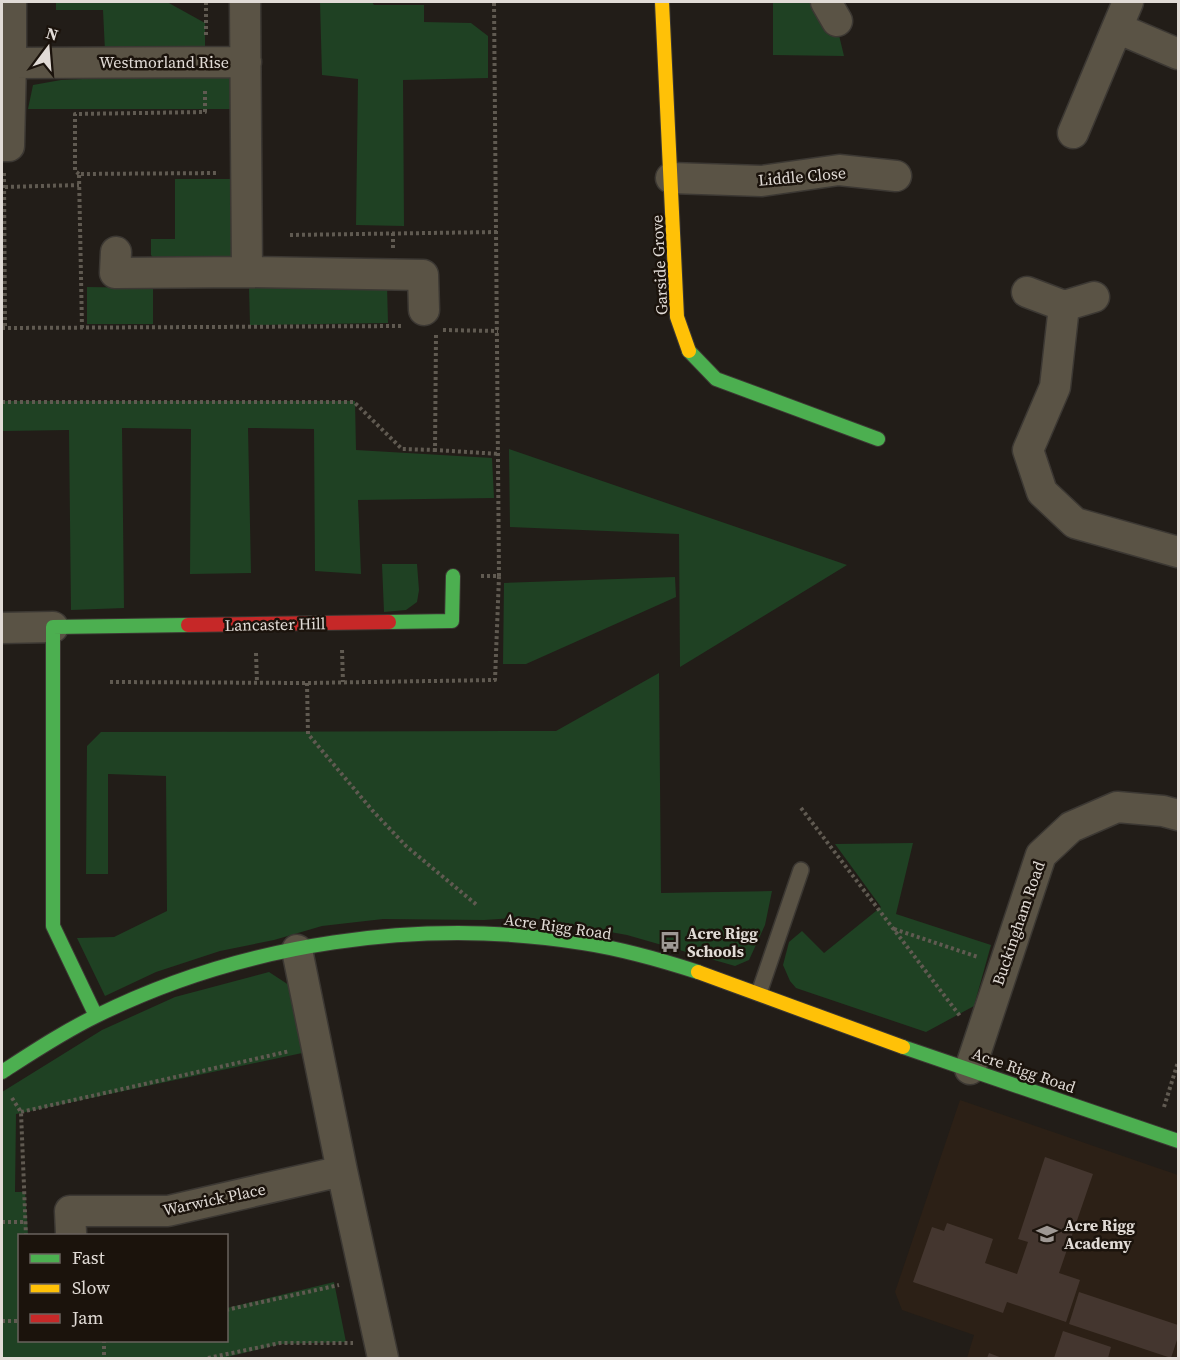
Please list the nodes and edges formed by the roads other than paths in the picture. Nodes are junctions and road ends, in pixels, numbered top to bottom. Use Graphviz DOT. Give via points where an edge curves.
graph roads {
  1 [pos="10,2"];
  2 [pos="245,2"];
  3 [pos="662,2"];
  4 [pos="1123,15"];
  5 [pos="1179,54"];
  6 [pos="246,62"];
  7 [pos="11,63"];
  8 [pos="1073,133"];
  9 [pos="3,146"];
  10 [pos="896,176"];
  11 [pos="671,178"];
  12 [pos="116,252"];
  13 [pos="247,272"];
  14 [pos="1027,292"];
  15 [pos="1094,297"];
  16 [pos="1064,306"];
  17 [pos="424,310"];
  18 [pos="878,439"];
  19 [pos="1179,552"];
  20 [pos="453,576"];
  21 [pos="53,627"];
  22 [pos="2,628"];
  23 [pos="1179,815"];
  24 [pos="801,870"];
  25 [pos="297,950"];
  26 [pos="759,993"];
  27 [pos="96,1016"];
  28 [pos="970,1069"];
  29 [pos="2,1072"];
  30 [pos="1179,1141"];
  31 [pos="342,1171"];
  32 [pos="71,1233"];
  33 [pos="381,1348"];
  1 -- 7 [label="street"];
  2 -- 6 [label="street, Westmorland Rise"];
  3 -- 11 [label="street, Garside Grove"];
  4 -- 5 [label="street"];
  4 -- 8 [label="street"];
  6 -- 7 [label="street, Westmorland Rise"];
  6 -- 13 [label="street, Westmorland Rise"];
  7 -- 9 [label="street" via="9,146"];
  10 -- 11 [label="street, Liddle Close" via="839,170 762,181"];
  11 -- 18 [label="street, Garside Grove" via="677,317 688,350 716,379"];
  12 -- 13 [label="street" via="116,273"];
  13 -- 17 [label="street" via="423,275"];
  14 -- 16 [label="street"];
  15 -- 16 [label="street"];
  16 -- 19 [label="street" via="1055,387 1028,450 1042,492 1075,522"];
  20 -- 21 [label="street, Lancaster Hill" via="452,621"];
  21 -- 22 [label="street, Lancaster Hill"];
  21 -- 27 [label="street" via="53,926"];
  23 -- 28 [label="street, Buckingham Road" via="1118,807 1071,827 1041,855"];
  24 -- 26 [label="lane"];
  25 -- 26 [label="street, Acre Rigg Road" via="413,934 491,934 588,943"];
  25 -- 27 [label="street, Acre Rigg Road" via="205,973"];
  25 -- 31 [label="street"];
  26 -- 28 [label="street, Acre Rigg Road"];
  27 -- 29 [label="street, Acre Rigg Road"];
  28 -- 30 [label="street, Acre Rigg Road"];
  31 -- 32 [label="street, Warwick Place" via="168,1211 70,1211"];
  31 -- 33 [label="street"];
}
